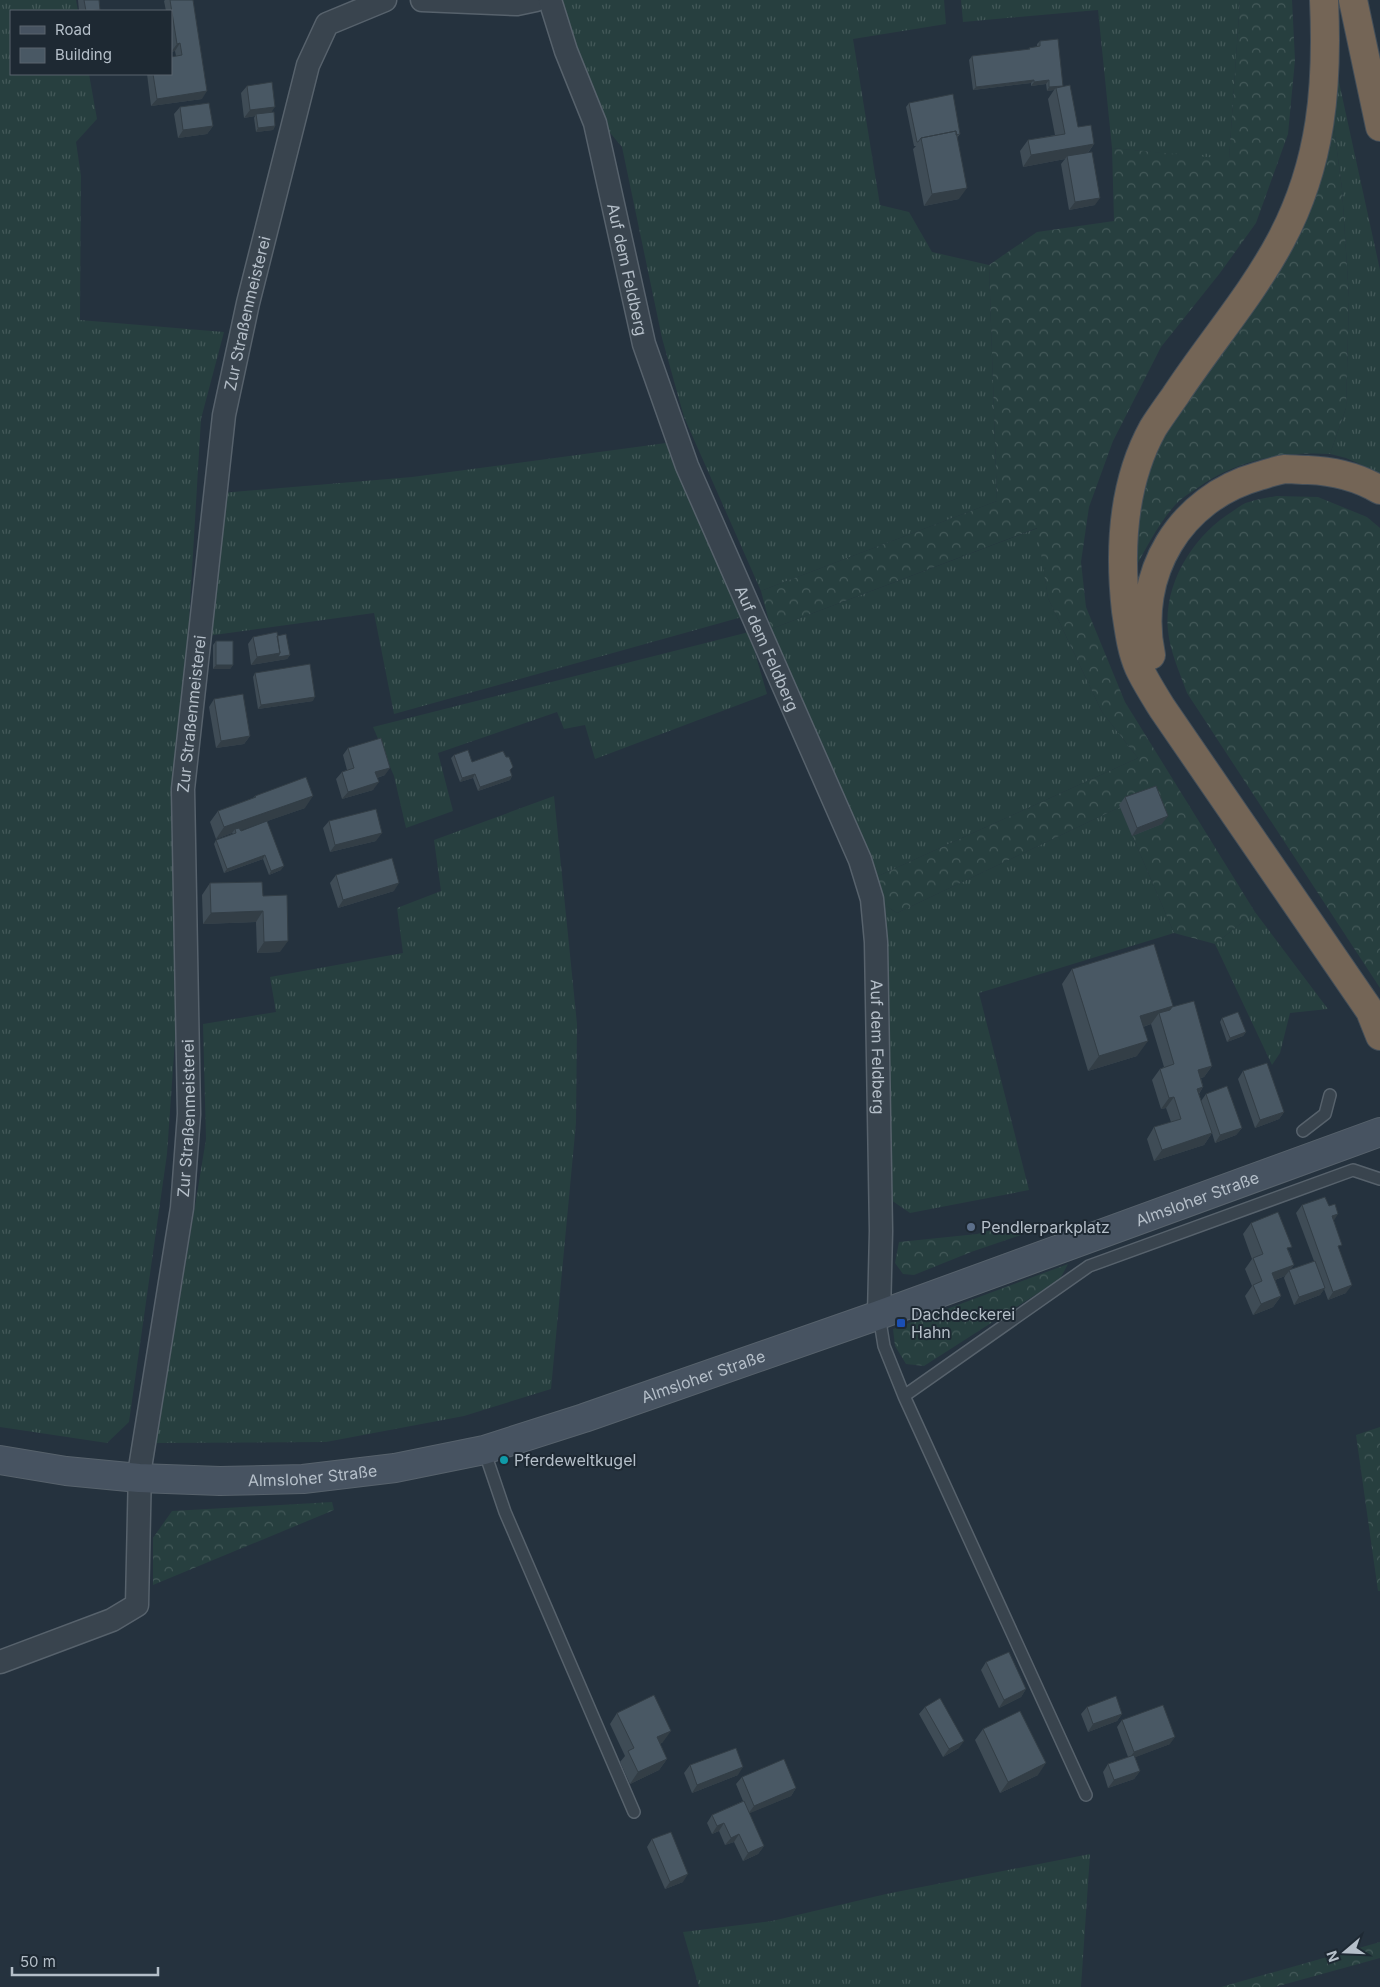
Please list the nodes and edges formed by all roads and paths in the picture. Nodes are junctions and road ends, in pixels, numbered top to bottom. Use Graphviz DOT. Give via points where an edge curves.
graph roads {
  1 [pos="385,0"];
  2 [pos="422,0"];
  3 [pos="536,0"];
  4 [pos="550,0"];
  5 [pos="1324,0"];
  6 [pos="1353,0"];
  7 [pos="1380,127"];
  8 [pos="1380,490"];
  9 [pos="1162,708"];
  10 [pos="1375,1016"];
  11 [pos="1380,1036"];
  12 [pos="1330,1094"];
  13 [pos="1303,1131"];
  14 [pos="1380,1132"];
  15 [pos="1380,1179"];
  16 [pos="880,1315"];
  17 [pos="904,1396"];
  18 [pos="484,1450"];
  19 [pos="0,1460"];
  20 [pos="139,1478"];
  21 [pos="0,1662"];
  22 [pos="1086,1795"];
  23 [pos="634,1812"];
  1 -- 20 [label="street, Zur Straßenmeisterei" via="327,24 308,65 248,303 224,415 183,789 189,1114 182,1208"];
  2 -- 3 [label="street" via="517,4"];
  4 -- 16 [label="street, Auf dem Feldberg" via="595,123 644,344 687,466 860,860 872,899 876,942"];
  5 -- 9 [label="highway" via="1326,70 1323,104 1317,141 1300,199 1281,240 1247,294 1153,428 1133,475 1122,556 1128,624 1139,667"];
  6 -- 7 [label="highway"];
  8 -- 9 [label="highway" via="1367,482 1327,471 1284,469 1239,482 1204,502 1181,525 1162,555 1149,594 1146,618"];
  9 -- 10 [label="highway"];
  10 -- 11 [label="highway"];
  12 -- 13 [label="lane" via="1325,1114"];
  14 -- 16 [label="street, Almsloher Straße"];
  15 -- 17 [label="lane" via="1353,1170 1089,1266"];
  16 -- 17 [label="lane" via="884,1346"];
  16 -- 18 [label="street, Almsloher Straße"];
  17 -- 22 [label="lane"];
  18 -- 20 [label="street, Almsloher Straße" via="395,1468 304,1479 220,1481"];
  18 -- 23 [label="lane" via="505,1512"];
  19 -- 20 [label="street, Almsloher Straße"];
  20 -- 21 [label="street, Zur Straßenmeisterei" via="137,1605 112,1620"];
}
